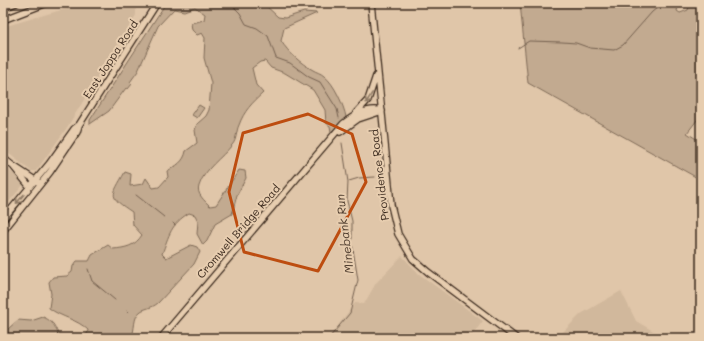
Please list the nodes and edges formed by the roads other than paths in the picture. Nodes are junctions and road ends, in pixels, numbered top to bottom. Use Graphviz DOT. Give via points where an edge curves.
graph roads {
  1 [pos="16,3"];
  2 [pos="47,3"];
  3 [pos="157,3"];
  4 [pos="371,3"];
  5 [pos="3,8"];
  6 [pos="3,20"];
  7 [pos="378,70"];
  8 [pos="382,111"];
  9 [pos="350,119"];
  10 [pos="79,125"];
  11 [pos="331,138"];
  12 [pos="3,158"];
  13 [pos="13,166"];
  14 [pos="36,180"];
  15 [pos="41,184"];
  16 [pos="30,187"];
  17 [pos="3,219"];
  18 [pos="3,231"];
  19 [pos="161,338"];
  20 [pos="516,338"];
  1 -- 5 [label="street"];
  2 -- 6 [label="street"];
  3 -- 10 [label="street, East Joppa Road"];
  4 -- 7 [label="street, Providence Road"];
  7 -- 8 [label="street, Providence Road"];
  7 -- 9 [label="street, one-way" via="368,100"];
  8 -- 9 [label="street, Cromwell Bridge Road" via="368,111"];
  8 -- 11 [label="street, Cromwell Bridge Road" via="358,119"];
  8 -- 20 [label="street, Providence Road" via="392,213 404,247 428,272"];
  9 -- 11 [label="street, Cromwell Bridge Road"];
  10 -- 14 [label="street, East Joppa Road"];
  10 -- 15 [label="street, East Joppa Road" via="77,132"];
  11 -- 19 [label="street, Cromwell Bridge Road"];
  12 -- 13 [label="street"];
  13 -- 14 [label="street"];
  13 -- 16 [label="street"];
  14 -- 15 [label="street"];
  14 -- 16 [label="street, East Joppa Road"];
  15 -- 18 [label="street, East Joppa Road"];
  16 -- 17 [label="street, East Joppa Road, one-way"];
}
